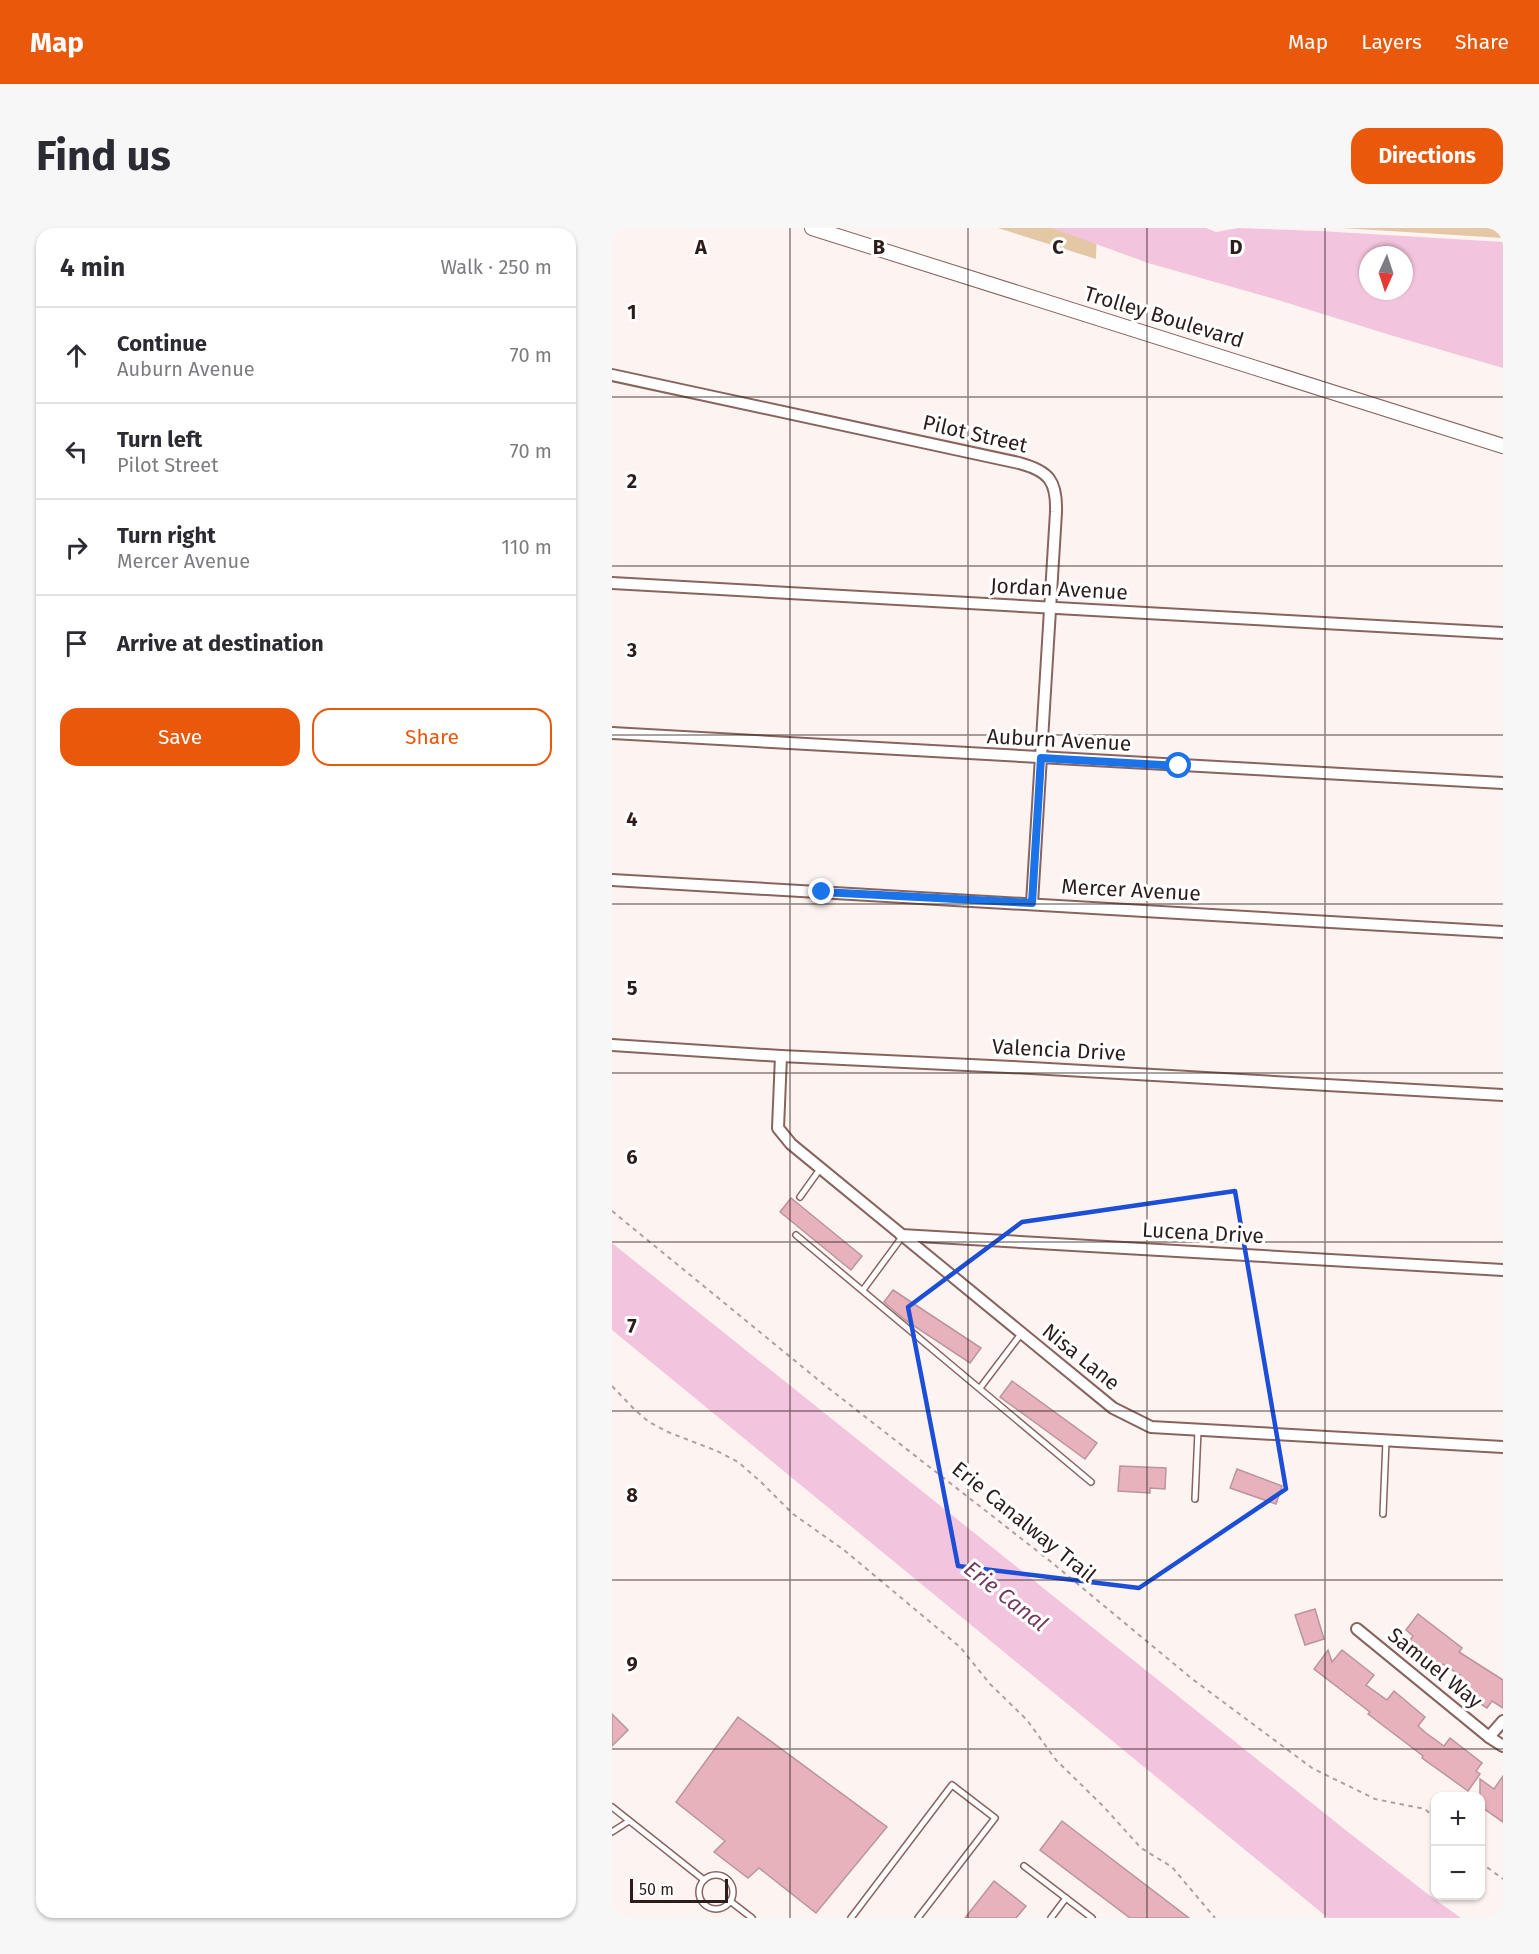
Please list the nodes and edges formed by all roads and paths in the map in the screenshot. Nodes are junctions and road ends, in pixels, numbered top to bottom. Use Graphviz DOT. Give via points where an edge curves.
graph roads {
  1 [pos="812,228"];
  2 [pos="612,375"];
  3 [pos="1503,446"];
  4 [pos="612,582"];
  5 [pos="1049,608"];
  6 [pos="1503,633"];
  7 [pos="612,733"];
  8 [pos="1041,758"];
  9 [pos="1503,783"];
  10 [pos="612,880"];
  11 [pos="1032,903"];
  12 [pos="1503,932"];
  13 [pos="612,1045"];
  14 [pos="781,1056"];
  15 [pos="1503,1095"];
  16 [pos="820,1169"];
  17 [pos="800,1197"];
  18 [pos="612,1211"];
  19 [pos="796,1235"];
  20 [pos="902,1236"];
  21 [pos="1503,1270"];
  22 [pos="863,1290"];
  23 [pos="1021,1334"];
  24 [pos="612,1386"];
  25 [pos="980,1388"];
  26 [pos="1198,1431"];
  27 [pos="1386,1441"];
  28 [pos="1503,1447"];
  29 [pos="1091,1482"];
  30 [pos="1195,1499"];
  31 [pos="1383,1514"];
  32 [pos="1357,1629"];
  33 [pos="1503,1721"];
  34 [pos="1489,1737"];
  35 [pos="1503,1746"];
  36 [pos="612,1807"];
  37 [pos="1431,1814"];
  38 [pos="629,1821"];
  39 [pos="612,1832"];
  40 [pos="1024,1866"];
  41 [pos="1485,1866"];
  42 [pos="704,1880"];
  43 [pos="1503,1880"];
  44 [pos="1066,1898"];
  45 [pos="730,1901"];
  46 [pos="753,1918"];
  47 [pos="850,1918"];
  48 [pos="918,1918"];
  49 [pos="1051,1918"];
  50 [pos="1092,1918"];
  51 [pos="1215,1918"];
  1 -- 3 [label="street, Trolley Boulevard"];
  2 -- 5 [label="street, Pilot Street" via="1019,463 1044,472 1056,495"];
  4 -- 5 [label="street, Jordan Avenue"];
  5 -- 6 [label="street, Jordan Avenue"];
  5 -- 8 [label="street, Pilot Street"];
  7 -- 8 [label="street, Auburn Avenue"];
  8 -- 9 [label="street, Auburn Avenue"];
  8 -- 11 [label="street, Pilot Street"];
  10 -- 11 [label="street, Mercer Avenue"];
  11 -- 12 [label="street, Mercer Avenue"];
  13 -- 14 [label="street, Valencia Drive"];
  14 -- 15 [label="street, Valencia Drive"];
  14 -- 16 [label="street, Nisa Lane" via="778,1128"];
  16 -- 17 [label="lane"];
  16 -- 20 [label="street, Nisa Lane"];
  18 -- 37 [label="path, Erie Canalway Trail" via="1191,1678 1312,1768 1376,1799 1425,1809"];
  19 -- 22 [label="lane"];
  20 -- 21 [label="street, Lucena Drive"];
  20 -- 22 [label="lane"];
  20 -- 23 [label="street, Nisa Lane"];
  22 -- 25 [label="lane"];
  23 -- 25 [label="lane"];
  23 -- 26 [label="street, Nisa Lane" via="1113,1408 1151,1427"];
  24 -- 51 [label="path" via="649,1422 738,1462 793,1514 844,1550 960,1647 1027,1720 1056,1761 1141,1848 1172,1868"];
  25 -- 29 [label="lane"];
  26 -- 27 [label="street, Nisa Lane"];
  26 -- 30 [label="lane"];
  27 -- 28 [label="street, Nisa Lane"];
  27 -- 31 [label="lane"];
  32 -- 34 [label="street, Samuel Way"];
  33 -- 34 [label="street, Samuel Way"];
  34 -- 35 [label="street, Samuel Way"];
  36 -- 38 [label="lane"];
  38 -- 39 [label="lane"];
  38 -- 42 [label="lane"];
  40 -- 44 [label="lane"];
  41 -- 43 [label="path"];
  42 -- 45 [label="lane" via="719,1875 729,1881 733,1890"];
  42 -- 45 [label="lane" via="699,1896 705,1905 716,1909"];
  44 -- 49 [label="lane"];
  44 -- 50 [label="lane"];
  45 -- 46 [label="lane"];
  47 -- 48 [label="lane" via="952,1785 995,1818"];
}
